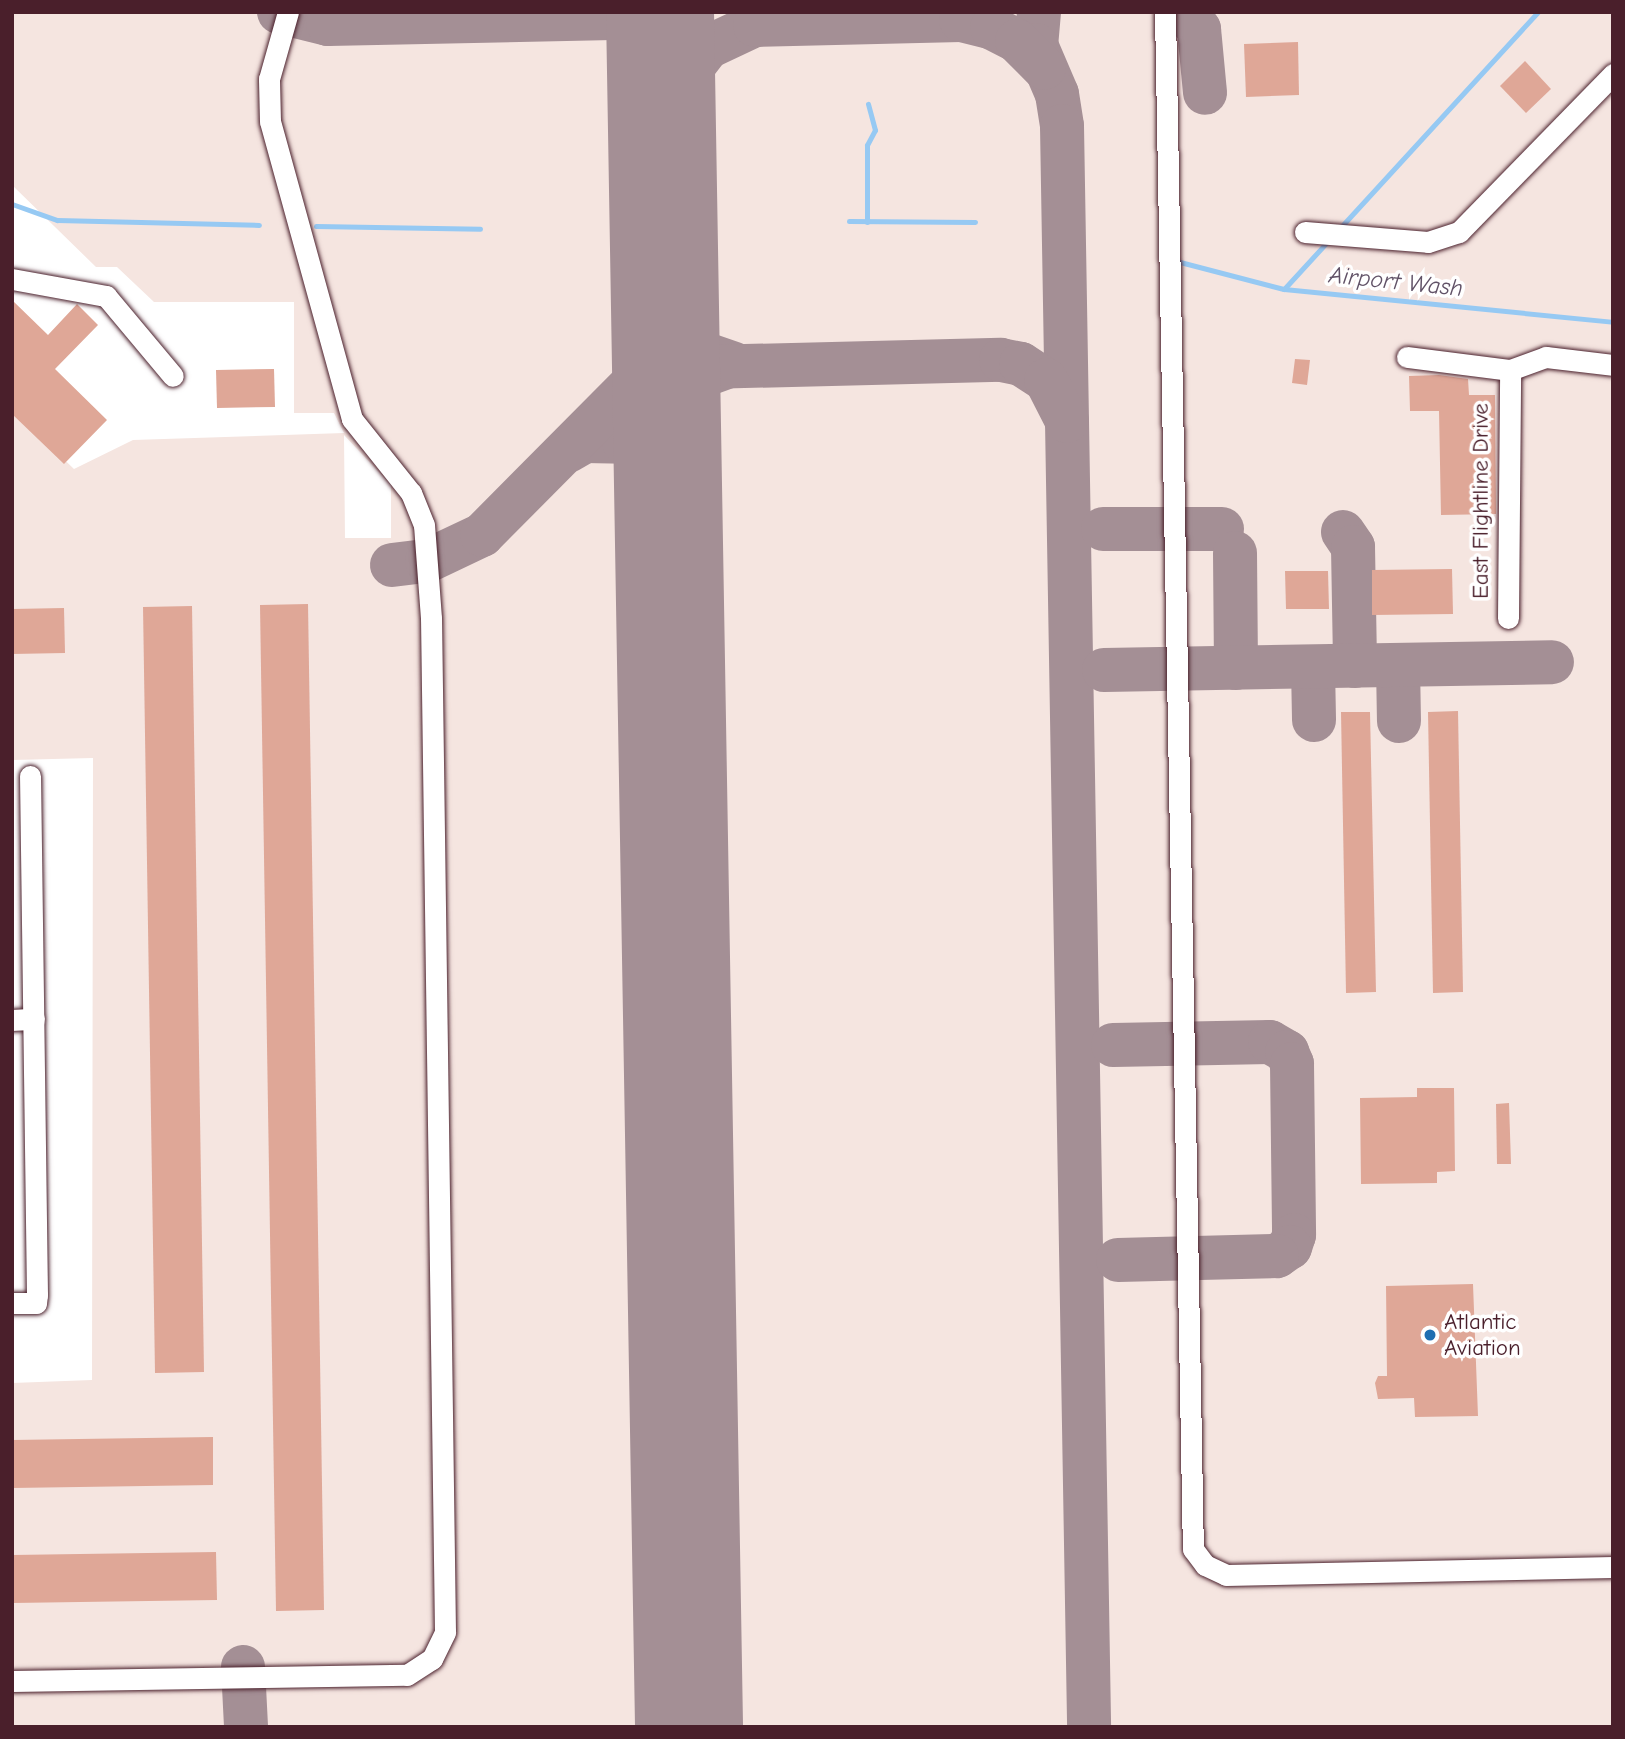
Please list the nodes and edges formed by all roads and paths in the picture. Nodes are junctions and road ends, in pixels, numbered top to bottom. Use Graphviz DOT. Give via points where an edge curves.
graph roads {
  1 [pos="288,12"];
  2 [pos="1165,12"];
  3 [pos="1613,74"];
  4 [pos="1305,232"];
  5 [pos="12,279"];
  6 [pos="1407,356"];
  7 [pos="1613,365"];
  8 [pos="173,376"];
  9 [pos="1508,376"];
  10 [pos="1508,618"];
  11 [pos="30,776"];
  12 [pos="34,1019"];
  13 [pos="12,1020"];
  14 [pos="12,1303"];
  15 [pos="1613,1567"];
  16 [pos="12,1681"];
  1 -- 16 [label="street" via="269,79 270,121 352,419 411,493 424,525 431,632 445,1632 432,1659 407,1675"];
  2 -- 15 [label="street" via="1193,1549 1205,1565 1226,1574"];
  3 -- 4 [label="street" via="1459,232 1428,242"];
  5 -- 8 [label="street" via="106,296"];
  6 -- 9 [label="street"];
  7 -- 9 [label="street" via="1546,357"];
  9 -- 10 [label="street, East Flightline Drive"];
  11 -- 12 [label="street"];
  12 -- 13 [label="street"];
  12 -- 14 [label="street" via="36,1303"];
}
